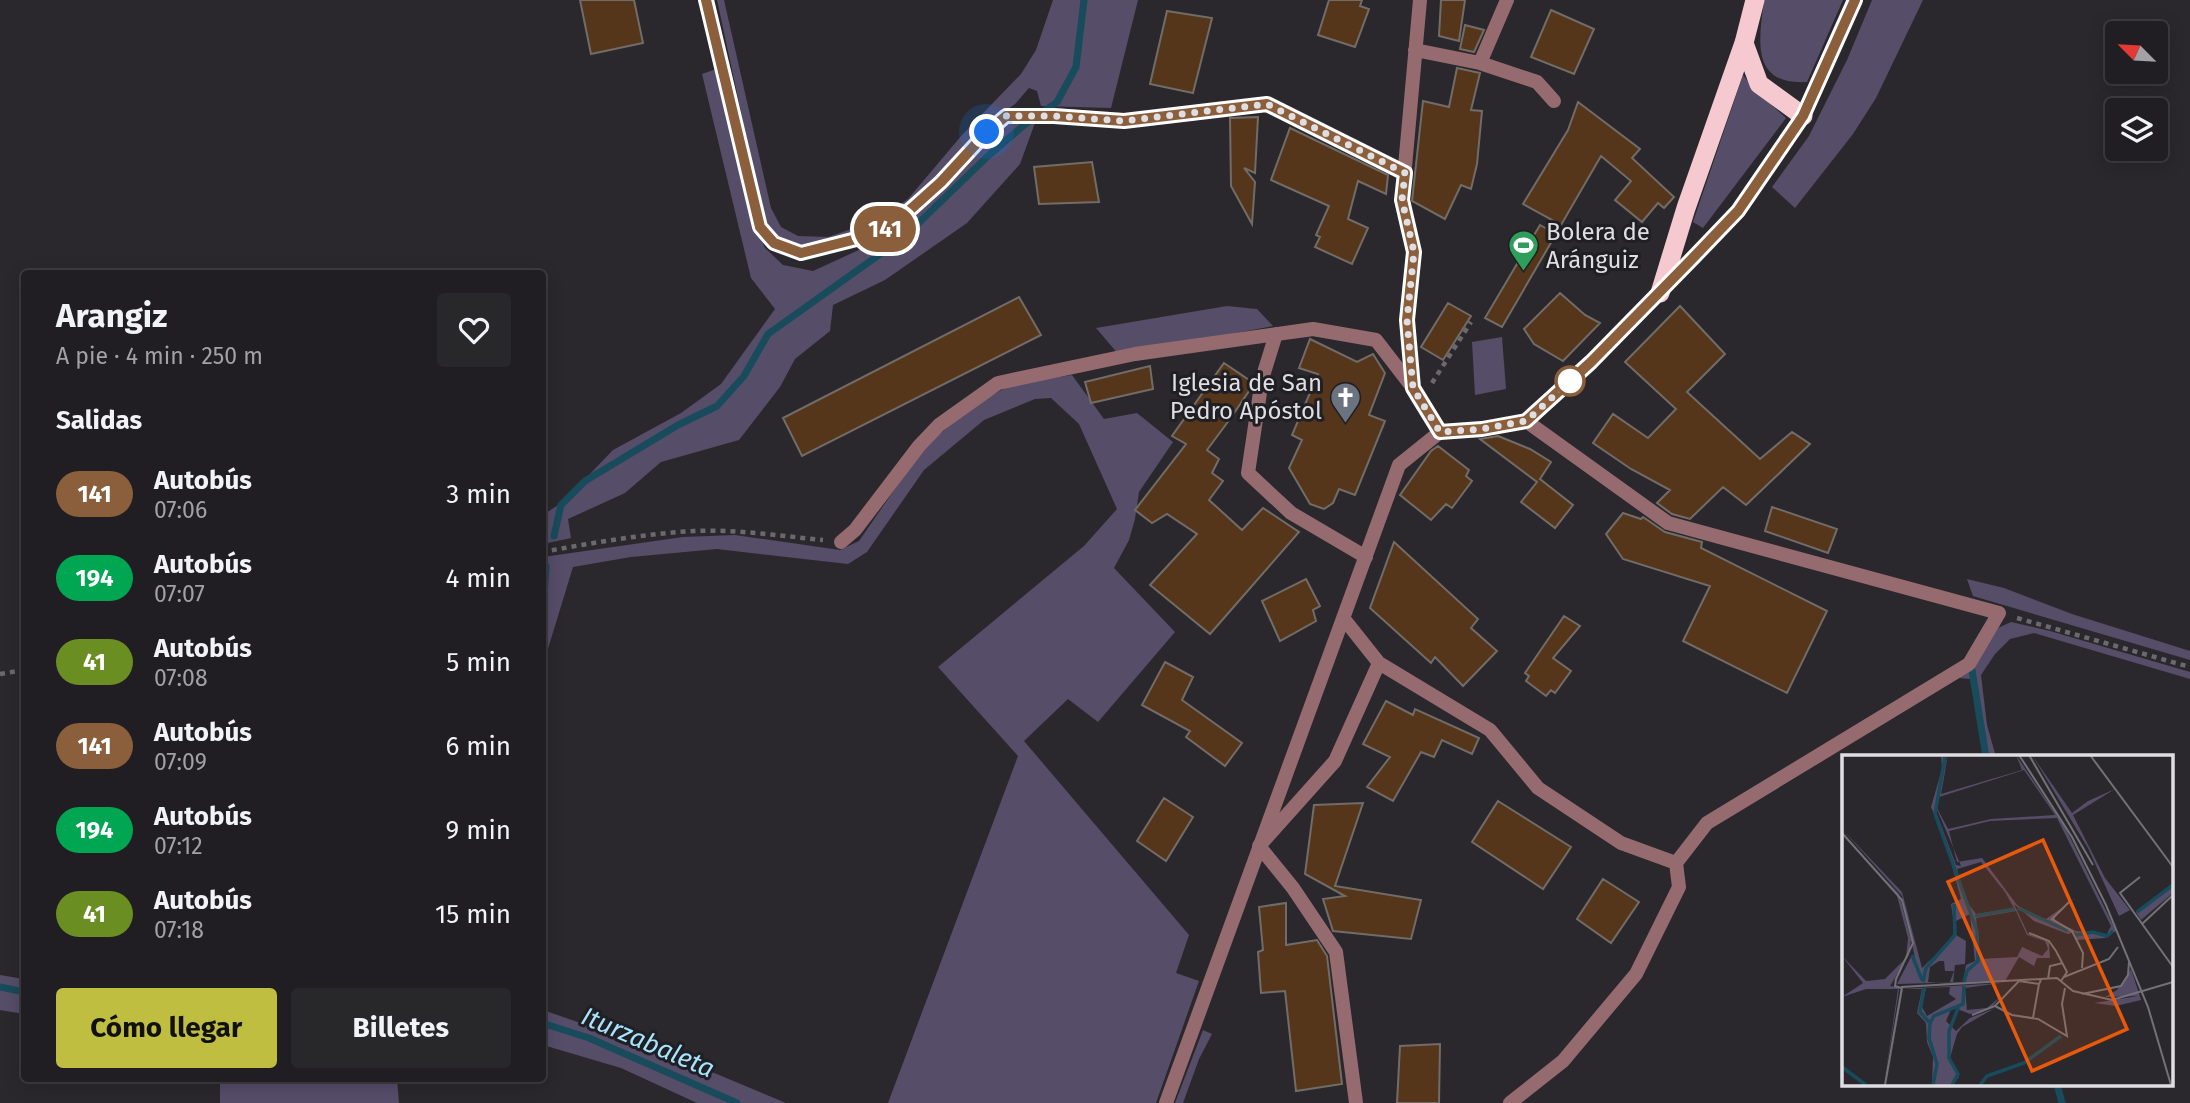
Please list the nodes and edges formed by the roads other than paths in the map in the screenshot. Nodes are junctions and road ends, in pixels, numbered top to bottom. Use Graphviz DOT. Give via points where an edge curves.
graph roads {
  1 [pos="706,0"];
  2 [pos="1420,0"];
  3 [pos="1507,0"];
  4 [pos="1755,0"];
  5 [pos="1855,0"];
  6 [pos="1744,43"];
  7 [pos="1415,50"];
  8 [pos="1480,63"];
  9 [pos="1554,101"];
  10 [pos="1803,116"];
  11 [pos="1405,173"];
  12 [pos="1660,293"];
  13 [pos="1276,334"];
  14 [pos="1413,388"];
  15 [pos="1526,421"];
  16 [pos="1440,432"];
  17 [pos="841,542"];
  18 [pos="1366,557"];
  19 [pos="1344,619"];
  20 [pos="1379,663"];
  21 [pos="1259,846"];
  22 [pos="1676,863"];
  23 [pos="1166,1103"];
  24 [pos="1356,1103"];
  25 [pos="1510,1103"];
  1 -- 11 [label="street" via="760,227 774,243 801,253 892,226 1006,116 1124,121 1267,104"];
  2 -- 7 [label="street"];
  3 -- 8 [label="street"];
  4 -- 6 [label="highway"];
  5 -- 10 [label="street"];
  6 -- 10 [label="highway" via="1759,84"];
  6 -- 12 [label="highway"];
  7 -- 8 [label="street"];
  7 -- 11 [label="street"];
  8 -- 9 [label="street" via="1537,82"];
  10 -- 12 [label="street" via="1738,211"];
  11 -- 14 [label="street" via="1402,200 1414,252 1407,320"];
  12 -- 15 [label="street"];
  13 -- 14 [label="street" via="1313,329 1376,340"];
  13 -- 17 [label="street" via="1135,354 998,383 939,425"];
  13 -- 18 [label="street" via="1262,379 1248,473 1291,513"];
  14 -- 16 [label="street"];
  15 -- 16 [label="street"];
  15 -- 22 [label="street" via="1668,523 1999,613 1969,664 1707,822"];
  16 -- 18 [label="street" via="1399,465"];
  18 -- 19 [label="street"];
  19 -- 20 [label="street"];
  19 -- 21 [label="street"];
  20 -- 21 [label="street" via="1335,761"];
  20 -- 22 [label="street" via="1490,730 1538,788 1600,830 1621,843"];
  21 -- 23 [label="street"];
  21 -- 24 [label="street" via="1336,952"];
  22 -- 25 [label="street" via="1679,887 1636,974 1563,1061"];
}
